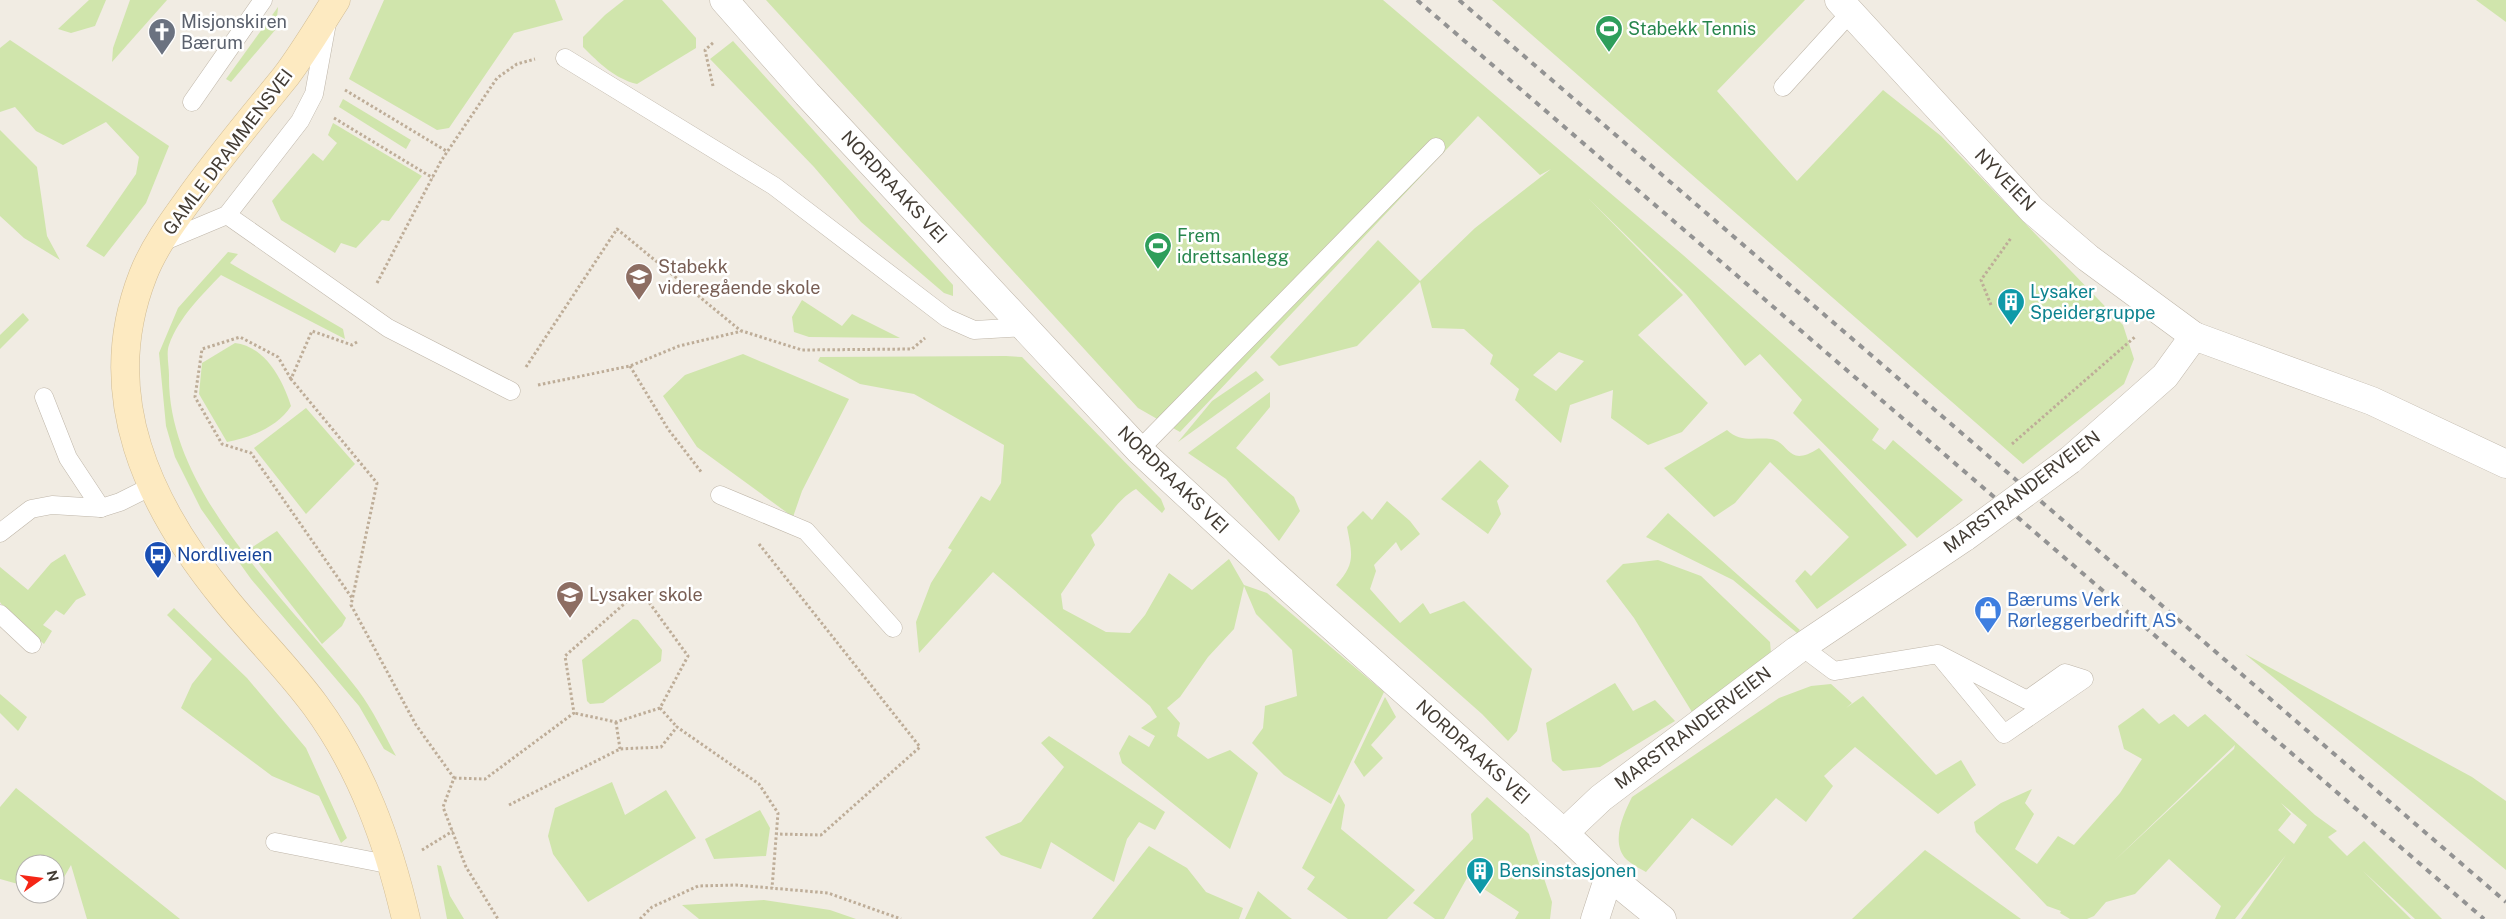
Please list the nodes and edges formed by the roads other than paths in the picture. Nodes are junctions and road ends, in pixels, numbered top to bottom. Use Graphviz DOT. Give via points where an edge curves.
graph roads {
  1 [pos="263,0"];
  2 [pos="724,0"];
  3 [pos="327,4"];
  4 [pos="1844,6"];
  5 [pos="565,58"];
  6 [pos="1783,87"];
  7 [pos="192,102"];
  8 [pos="1436,147"];
  9 [pos="227,215"];
  10 [pos="160,243"];
  11 [pos="1025,327"];
  12 [pos="2194,336"];
  13 [pos="511,391"];
  14 [pos="44,397"];
  15 [pos="1139,450"];
  16 [pos="2506,464"];
  17 [pos="152,486"];
  18 [pos="720,495"];
  19 [pos="101,508"];
  20 [pos="0,533"];
  21 [pos="0,614"];
  22 [pos="893,628"];
  23 [pos="32,644"];
  24 [pos="1802,647"];
  25 [pos="1938,654"];
  26 [pos="1564,833"];
  27 [pos="275,842"];
  28 [pos="392,865"];
  29 [pos="1609,876"];
  30 [pos="406,919"];
  31 [pos="1595,919"];
  32 [pos="1662,919"];
  1 -- 7 [label="lane"];
  2 -- 11 [label="street, NORDRAAKS VEI" via="807,94"];
  3 -- 9 [label="lane" via="314,94 300,122"];
  3 -- 10 [label="main road, GAMLE DRAMMENSVEI" via="289,72 207,174"];
  4 -- 6 [label="lane"];
  4 -- 12 [label="street, NYVEIEN" via="2032,210 2088,258"];
  5 -- 11 [label="lane" via="774,186 947,318 974,330"];
  8 -- 15 [label="lane"];
  9 -- 10 [label="lane"];
  9 -- 13 [label="lane" via="381,324"];
  10 -- 17 [label="main road, GAMLE DRAMMENSVEI" via="132,308 124,374 130,422"];
  11 -- 15 [label="street, NORDRAAKS VEI"];
  12 -- 16 [label="street" via="2372,401"];
  12 -- 24 [label="street, MARSTRANDERVEIEN, bridge" via="2165,376 2070,460 1965,537"];
  14 -- 19 [label="lane" via="68,458"];
  15 -- 26 [label="street, NORDRAAKS VEI"];
  17 -- 19 [label="lane"];
  17 -- 28 [label="main road, GAMLE DRAMMENSVEI" via="167,518 190,554 315,705 342,745 367,792"];
  18 -- 22 [label="lane" via="806,530"];
  19 -- 20 [label="lane" via="52,505 31,509"];
  21 -- 23 [label="lane"];
  24 -- 25 [label="lane" via="1834,671"];
  24 -- 26 [label="street, MARSTRANDERVEIEN" via="1601,798"];
  25 -- 25 [label="lane" via="2004,734 2084,679 2065,673 2027,700"];
  26 -- 29 [label="street, NORDRAAKS VEI"];
  27 -- 28 [label="lane"];
  28 -- 30 [label="main road, GAMLE DRAMMENSVEI"];
  29 -- 31 [label="street"];
  29 -- 32 [label="street, NORDRAAKS VEI"];
}
